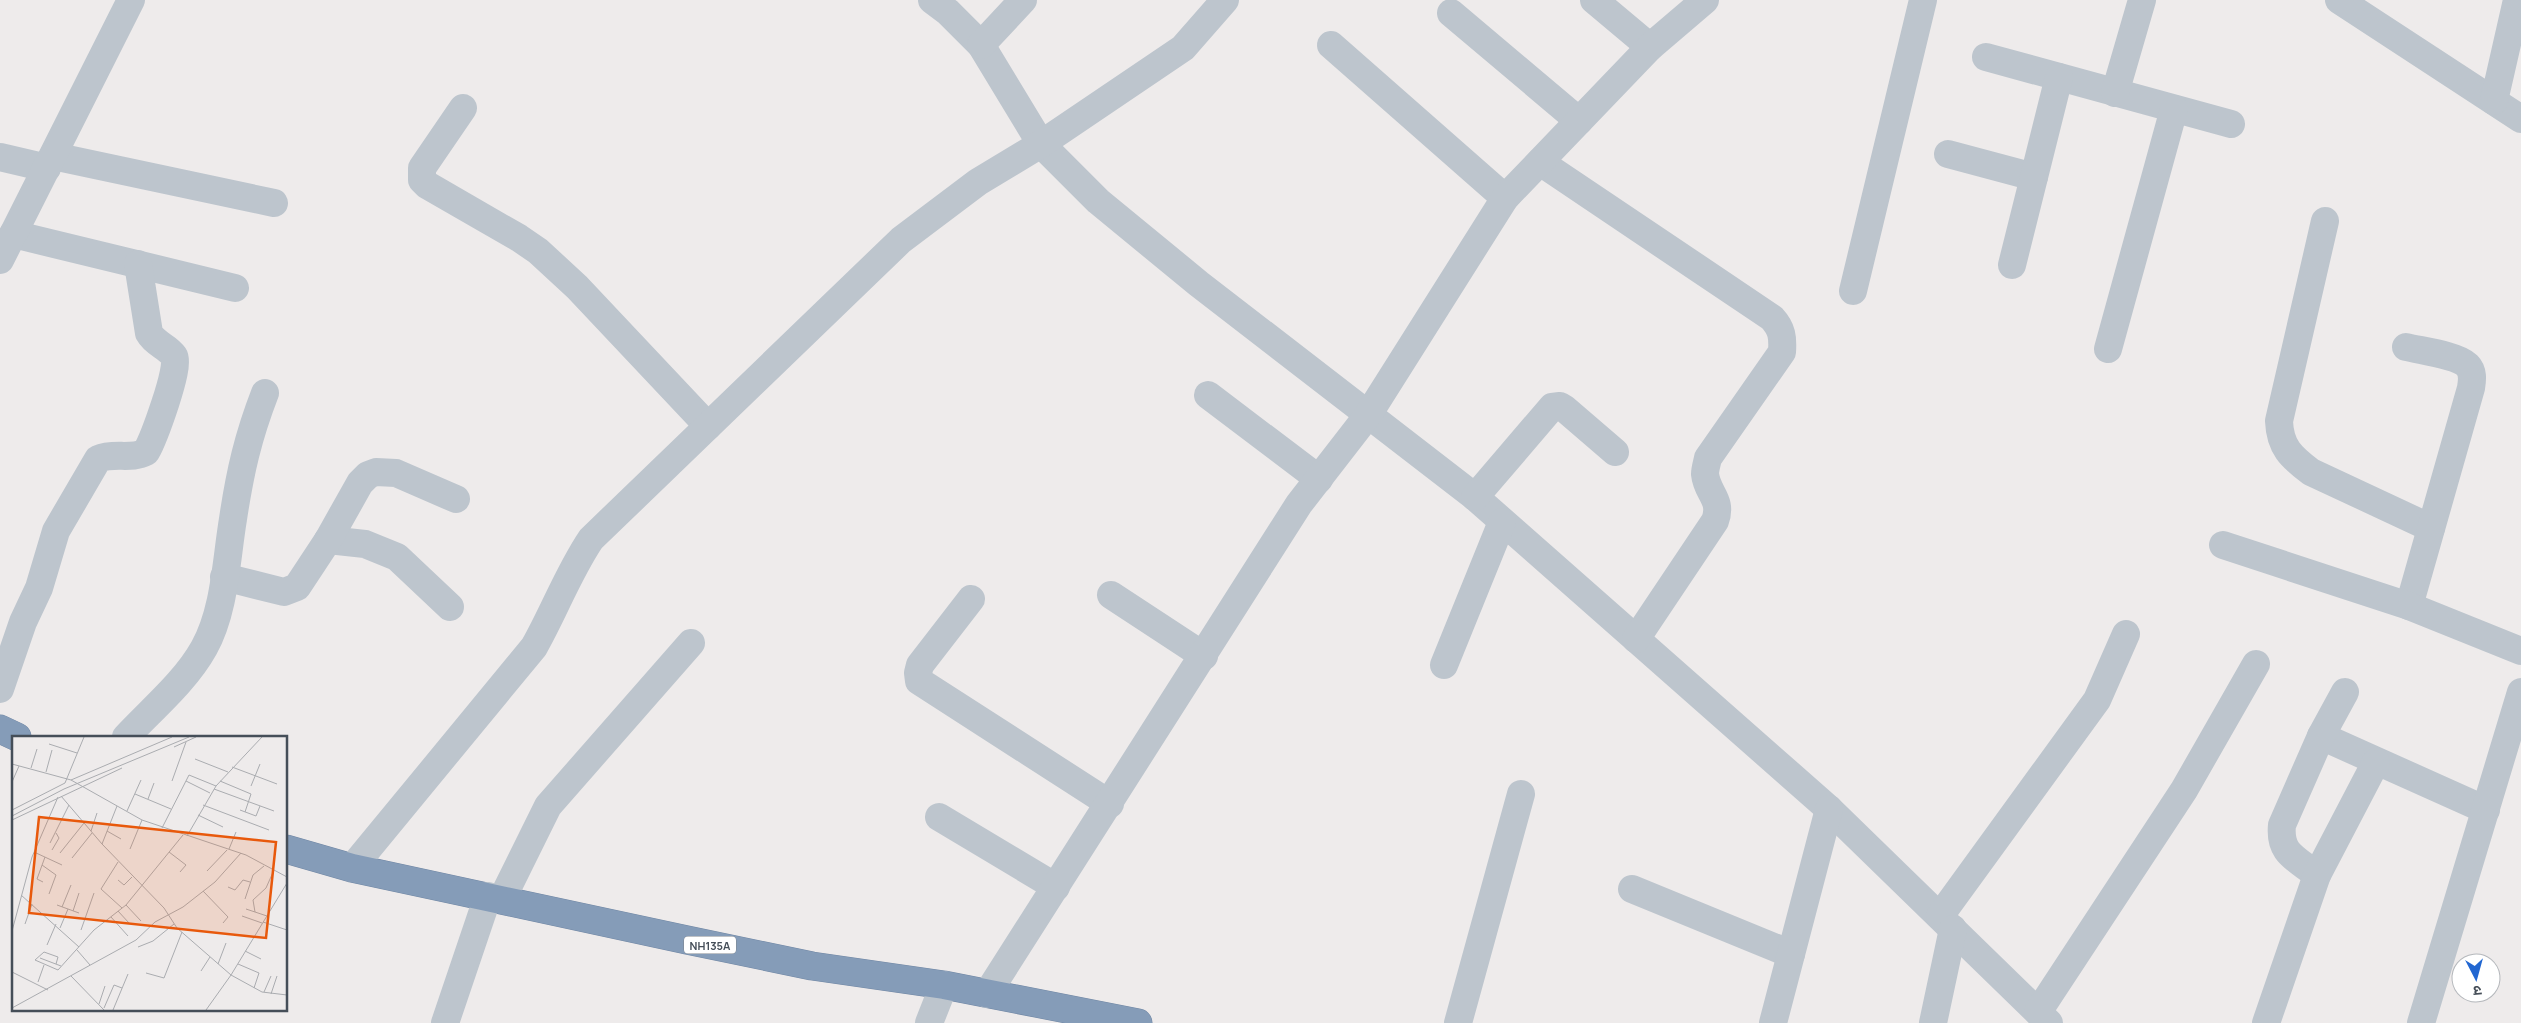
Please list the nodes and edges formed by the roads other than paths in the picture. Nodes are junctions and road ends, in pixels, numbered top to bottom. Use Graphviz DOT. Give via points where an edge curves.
graph roads {
  1 [pos="131,0"];
  2 [pos="932,0"];
  3 [pos="1023,0"];
  4 [pos="1225,0"];
  5 [pos="1594,0"];
  6 [pos="1705,0"];
  7 [pos="1923,0"];
  8 [pos="2142,0"];
  9 [pos="2340,0"];
  10 [pos="2517,0"];
  11 [pos="1451,13"];
  12 [pos="981,45"];
  13 [pos="1330,45"];
  14 [pos="1650,47"];
  15 [pos="1986,58"];
  16 [pos="2059,77"];
  17 [pos="2115,92"];
  18 [pos="2494,101"];
  19 [pos="463,108"];
  20 [pos="2174,109"];
  21 [pos="2521,119"];
  22 [pos="1579,121"];
  23 [pos="2231,124"];
  24 [pos="1041,144"];
  25 [pos="1948,154"];
  26 [pos="0,157"];
  27 [pos="50,162"];
  28 [pos="1540,162"];
  29 [pos="2034,177"];
  30 [pos="1505,198"];
  31 [pos="274,203"];
  32 [pos="2325,221"];
  33 [pos="13,234"];
  34 [pos="0,260"];
  35 [pos="138,264"];
  36 [pos="2012,265"];
  37 [pos="235,288"];
  38 [pos="1854,291"];
  39 [pos="2406,347"];
  40 [pos="2108,349"];
  41 [pos="265,393"];
  42 [pos="1208,395"];
  43 [pos="1368,414"];
  44 [pos="698,416"];
  45 [pos="1616,452"];
  46 [pos="1319,479"];
  47 [pos="1475,497"];
  48 [pos="456,499"];
  49 [pos="1502,522"];
  50 [pos="2431,528"];
  51 [pos="328,540"];
  52 [pos="2223,545"];
  53 [pos="224,577"];
  54 [pos="1111,595"];
  55 [pos="970,599"];
  56 [pos="2409,606"];
  57 [pos="450,607"];
  58 [pos="2126,634"];
  59 [pos="1636,639"];
  60 [pos="691,643"];
  61 [pos="2521,650"];
  62 [pos="1204,656"];
  63 [pos="2256,664"];
  64 [pos="1444,665"];
  65 [pos="0,689"];
  66 [pos="2345,692"];
  67 [pos="2521,692"];
  68 [pos="0,729"];
  69 [pos="16,736"];
  70 [pos="127,736"];
  71 [pos="2320,736"];
  72 [pos="2376,762"];
  73 [pos="1521,794"];
  74 [pos="1110,804"];
  75 [pos="1829,809"];
  76 [pos="2486,810"];
  77 [pos="939,817"];
  78 [pos="288,849"];
  79 [pos="352,868"];
  80 [pos="2317,875"];
  81 [pos="1056,887"];
  82 [pos="1632,889"];
  83 [pos="495,898"];
  84 [pos="1946,923"];
  85 [pos="1791,954"];
  86 [pos="944,985"];
  87 [pos="987,994"];
  88 [pos="2044,1018"];
  89 [pos="445,1023"];
  90 [pos="929,1023"];
  91 [pos="1138,1023"];
  92 [pos="1458,1023"];
  93 [pos="1773,1023"];
  94 [pos="1933,1023"];
  95 [pos="2266,1023"];
  96 [pos="2421,1023"];
  1 -- 27 [label="street"];
  2 -- 12 [label="street"];
  3 -- 12 [label="street"];
  4 -- 24 [label="street" via="1183,48"];
  5 -- 14 [label="street"];
  6 -- 14 [label="street"];
  7 -- 38 [label="street"];
  8 -- 17 [label="street"];
  9 -- 18 [label="street"];
  10 -- 18 [label="street"];
  11 -- 22 [label="street"];
  12 -- 24 [label="street"];
  13 -- 30 [label="street"];
  14 -- 22 [label="street"];
  15 -- 16 [label="street"];
  16 -- 17 [label="street"];
  16 -- 29 [label="street"];
  17 -- 20 [label="street"];
  18 -- 21 [label="street"];
  19 -- 44 [label="street" via="422,168 422,180 538,251 577,287"];
  20 -- 23 [label="street"];
  20 -- 40 [label="street"];
  22 -- 28 [label="street"];
  24 -- 43 [label="street" via="1098,201 1199,284"];
  24 -- 44 [label="street" via="978,182 901,240"];
  25 -- 29 [label="street"];
  26 -- 27 [label="street"];
  27 -- 31 [label="street"];
  27 -- 33 [label="street"];
  28 -- 30 [label="street"];
  28 -- 59 [label="street" via="1772,318 1781,327 1783,336 1782,352 1708,458 1705,474 1717,503 1715,521"];
  29 -- 36 [label="street"];
  30 -- 43 [label="street"];
  32 -- 50 [label="street" via="2279,421 2284,449 2311,472"];
  33 -- 34 [label="street"];
  33 -- 35 [label="street"];
  35 -- 37 [label="street"];
  35 -- 65 [label="street" via="150,332 154,342 175,357 177,365 146,452 98,460 56,531 39,588 23,622"];
  39 -- 50 [label="street" via="2455,359 2468,366 2472,375"];
  41 -- 53 [label="street" via="242,461"];
  42 -- 46 [label="street"];
  43 -- 46 [label="street"];
  43 -- 47 [label="street"];
  44 -- 79 [label="street" via="591,539 575,562 534,647"];
  45 -- 47 [label="street" via="1565,409 1552,407"];
  46 -- 62 [label="street" via="1299,504"];
  47 -- 49 [label="street"];
  48 -- 51 [label="street" via="396,473 376,472 360,483"];
  49 -- 59 [label="street"];
  49 -- 64 [label="street"];
  50 -- 56 [label="street"];
  51 -- 53 [label="street" via="297,587 290,591"];
  51 -- 57 [label="street" via="365,544 397,558"];
  52 -- 56 [label="street"];
  53 -- 70 [label="street" via="214,623 204,647 192,666"];
  54 -- 62 [label="street"];
  55 -- 74 [label="street" via="920,665 920,680"];
  56 -- 61 [label="street"];
  58 -- 84 [label="street" via="2097,700"];
  59 -- 75 [label="street"];
  60 -- 83 [label="street" via="548,806"];
  62 -- 74 [label="street"];
  63 -- 88 [label="street" via="2184,790"];
  66 -- 71 [label="street"];
  67 -- 76 [label="street"];
  68 -- 69 [label="highway"];
  71 -- 72 [label="street"];
  71 -- 80 [label="street" via="2282,825 2281,838 2284,849"];
  72 -- 76 [label="street"];
  72 -- 80 [label="street"];
  73 -- 92 [label="street"];
  74 -- 81 [label="street"];
  75 -- 84 [label="street"];
  75 -- 85 [label="street"];
  76 -- 96 [label="street"];
  77 -- 81 [label="street"];
  78 -- 79 [label="highway, NH135A"];
  79 -- 83 [label="highway, NH135A"];
  80 -- 95 [label="street"];
  81 -- 87 [label="street"];
  82 -- 85 [label="street"];
  83 -- 86 [label="highway, NH135A" via="812,966"];
  83 -- 89 [label="street"];
  84 -- 88 [label="street"];
  84 -- 94 [label="street"];
  85 -- 93 [label="street"];
  86 -- 87 [label="highway, NH135A"];
  86 -- 90 [label="street"];
  87 -- 91 [label="highway, NH135A"];
}
